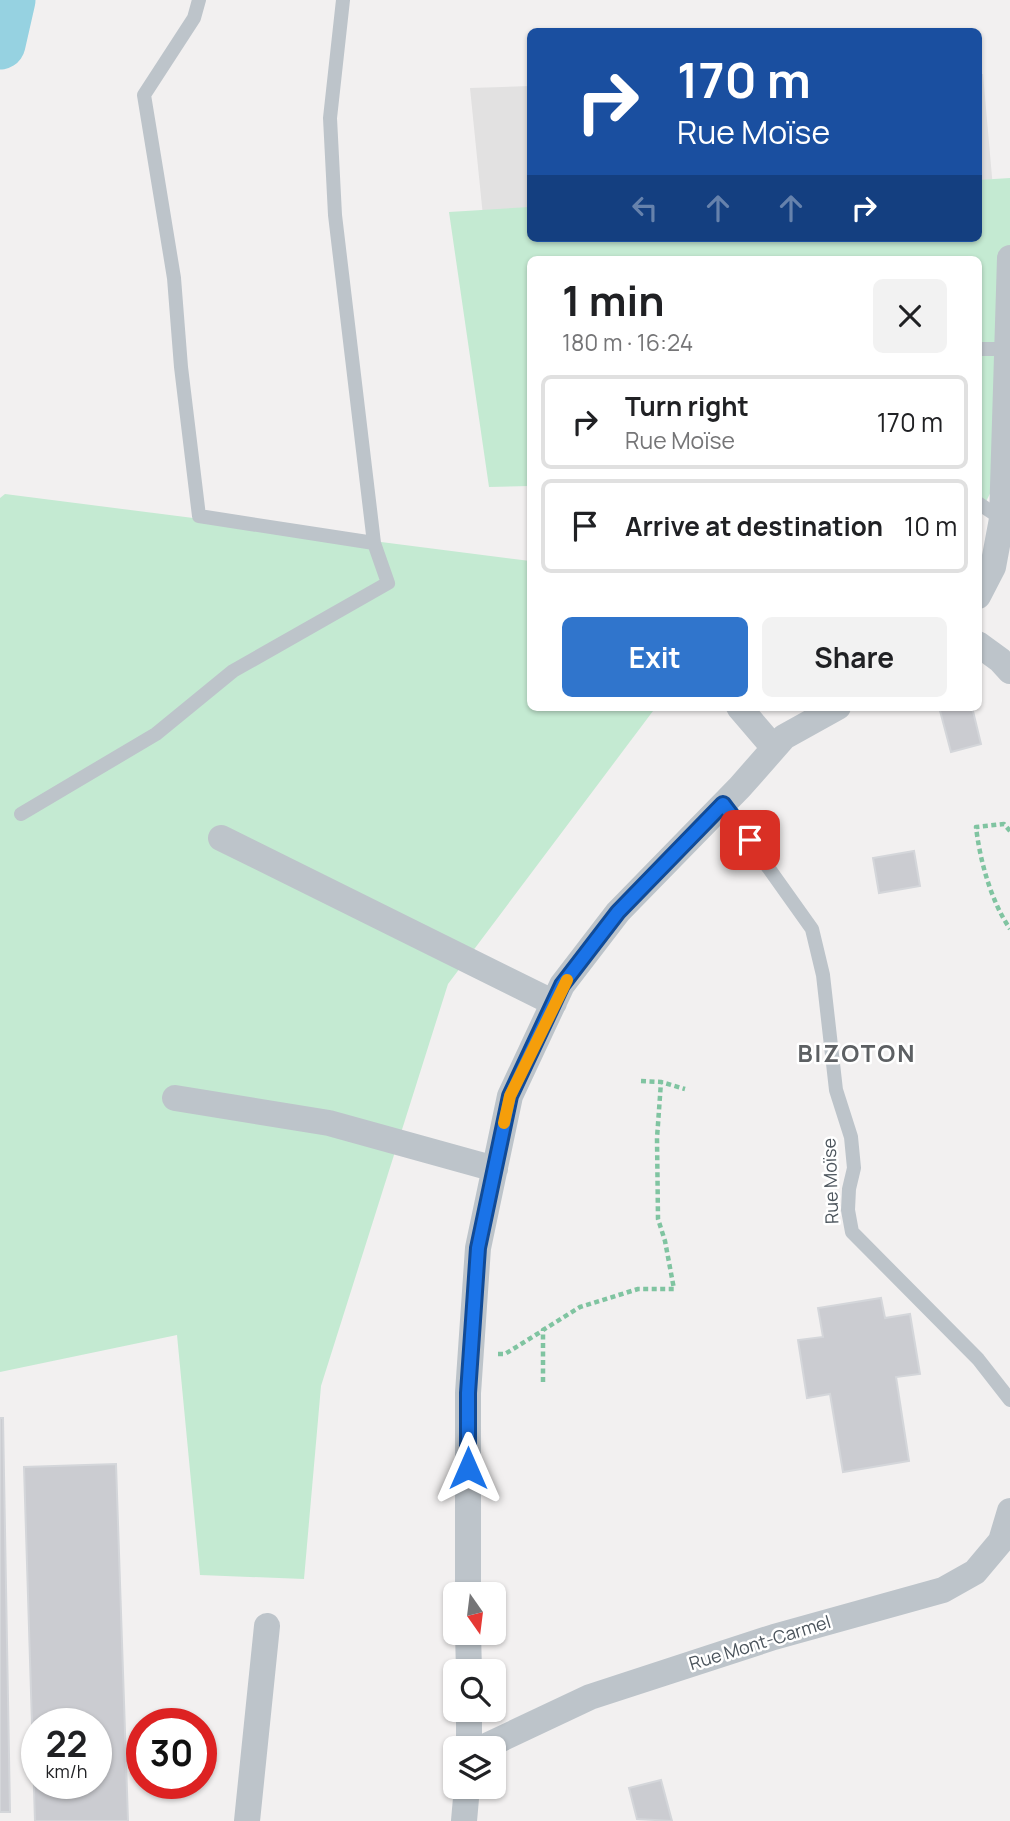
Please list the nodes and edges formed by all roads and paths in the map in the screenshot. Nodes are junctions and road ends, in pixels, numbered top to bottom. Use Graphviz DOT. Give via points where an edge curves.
graph roads {
  1 [pos="199,0"];
  2 [pos="343,0"];
  3 [pos="1010,258"];
  4 [pos="982,349"];
  5 [pos="1006,349"];
  6 [pos="1006,440"];
  7 [pos="982,506"];
  8 [pos="1002,519"];
  9 [pos="374,543"];
  10 [pos="982,588"];
  11 [pos="982,647"];
  12 [pos="1010,671"];
  13 [pos="742,711"];
  14 [pos="831,711"];
  15 [pos="774,747"];
  16 [pos="723,804"];
  17 [pos="21,814"];
  18 [pos="1010,831"];
  19 [pos="221,838"];
  20 [pos="1010,929"];
  21 [pos="554,1003"];
  22 [pos="640,1081"];
  23 [pos="661,1082"];
  24 [pos="684,1089"];
  25 [pos="175,1098"];
  26 [pos="495,1169"];
  27 [pos="543,1330"];
  28 [pos="470,1354"];
  29 [pos="543,1382"];
  30 [pos="1010,1400"];
  31 [pos="1010,1511"];
  32 [pos="468,1582"];
  33 [pos="267,1626"];
  34 [pos="506,1737"];
  35 [pos="466,1799"];
  36 [pos="247,1821"];
  37 [pos="464,1821"];
  1 -- 9 [label="lane" via="194,18 144,95 174,278 199,516"];
  2 -- 9 [label="lane" via="330,118 335,215"];
  3 -- 5 [label="street"];
  4 -- 5 [label="lane"];
  5 -- 6 [label="street"];
  6 -- 8 [label="street"];
  7 -- 8 [label="lane"];
  8 -- 10 [label="street" via="993,566"];
  9 -- 17 [label="lane" via="388,583 233,671 156,734"];
  11 -- 12 [label="street"];
  13 -- 15 [label="street"];
  14 -- 15 [label="street"];
  15 -- 16 [label="street"];
  16 -- 21 [label="street" via="618,912 562,985"];
  16 -- 30 [label="lane, Rue Moïse" via="812,929 823,975 836,1090 851,1137 854,1168 848,1210 852,1232 978,1359"];
  18 -- 20 [label="path" via="1004,824 976,827 979,852"];
  19 -- 21 [label="street"];
  21 -- 26 [label="street" via="510,1096"];
  22 -- 23 [label="path"];
  23 -- 24 [label="path"];
  23 -- 27 [label="path" via="658,1219 674,1289 638,1289 580,1307"];
  25 -- 26 [label="street" via="329,1123"];
  26 -- 28 [label="street" via="478,1248"];
  27 -- 28 [label="path" via="505,1354"];
  27 -- 29 [label="path"];
  28 -- 32 [label="street"];
  31 -- 34 [label="street, Rue Mont-Carmel" via="1001,1541 975,1572 943,1590 774,1637 590,1698"];
  33 -- 36 [label="street"];
  35 -- 37 [label="street"];
}
